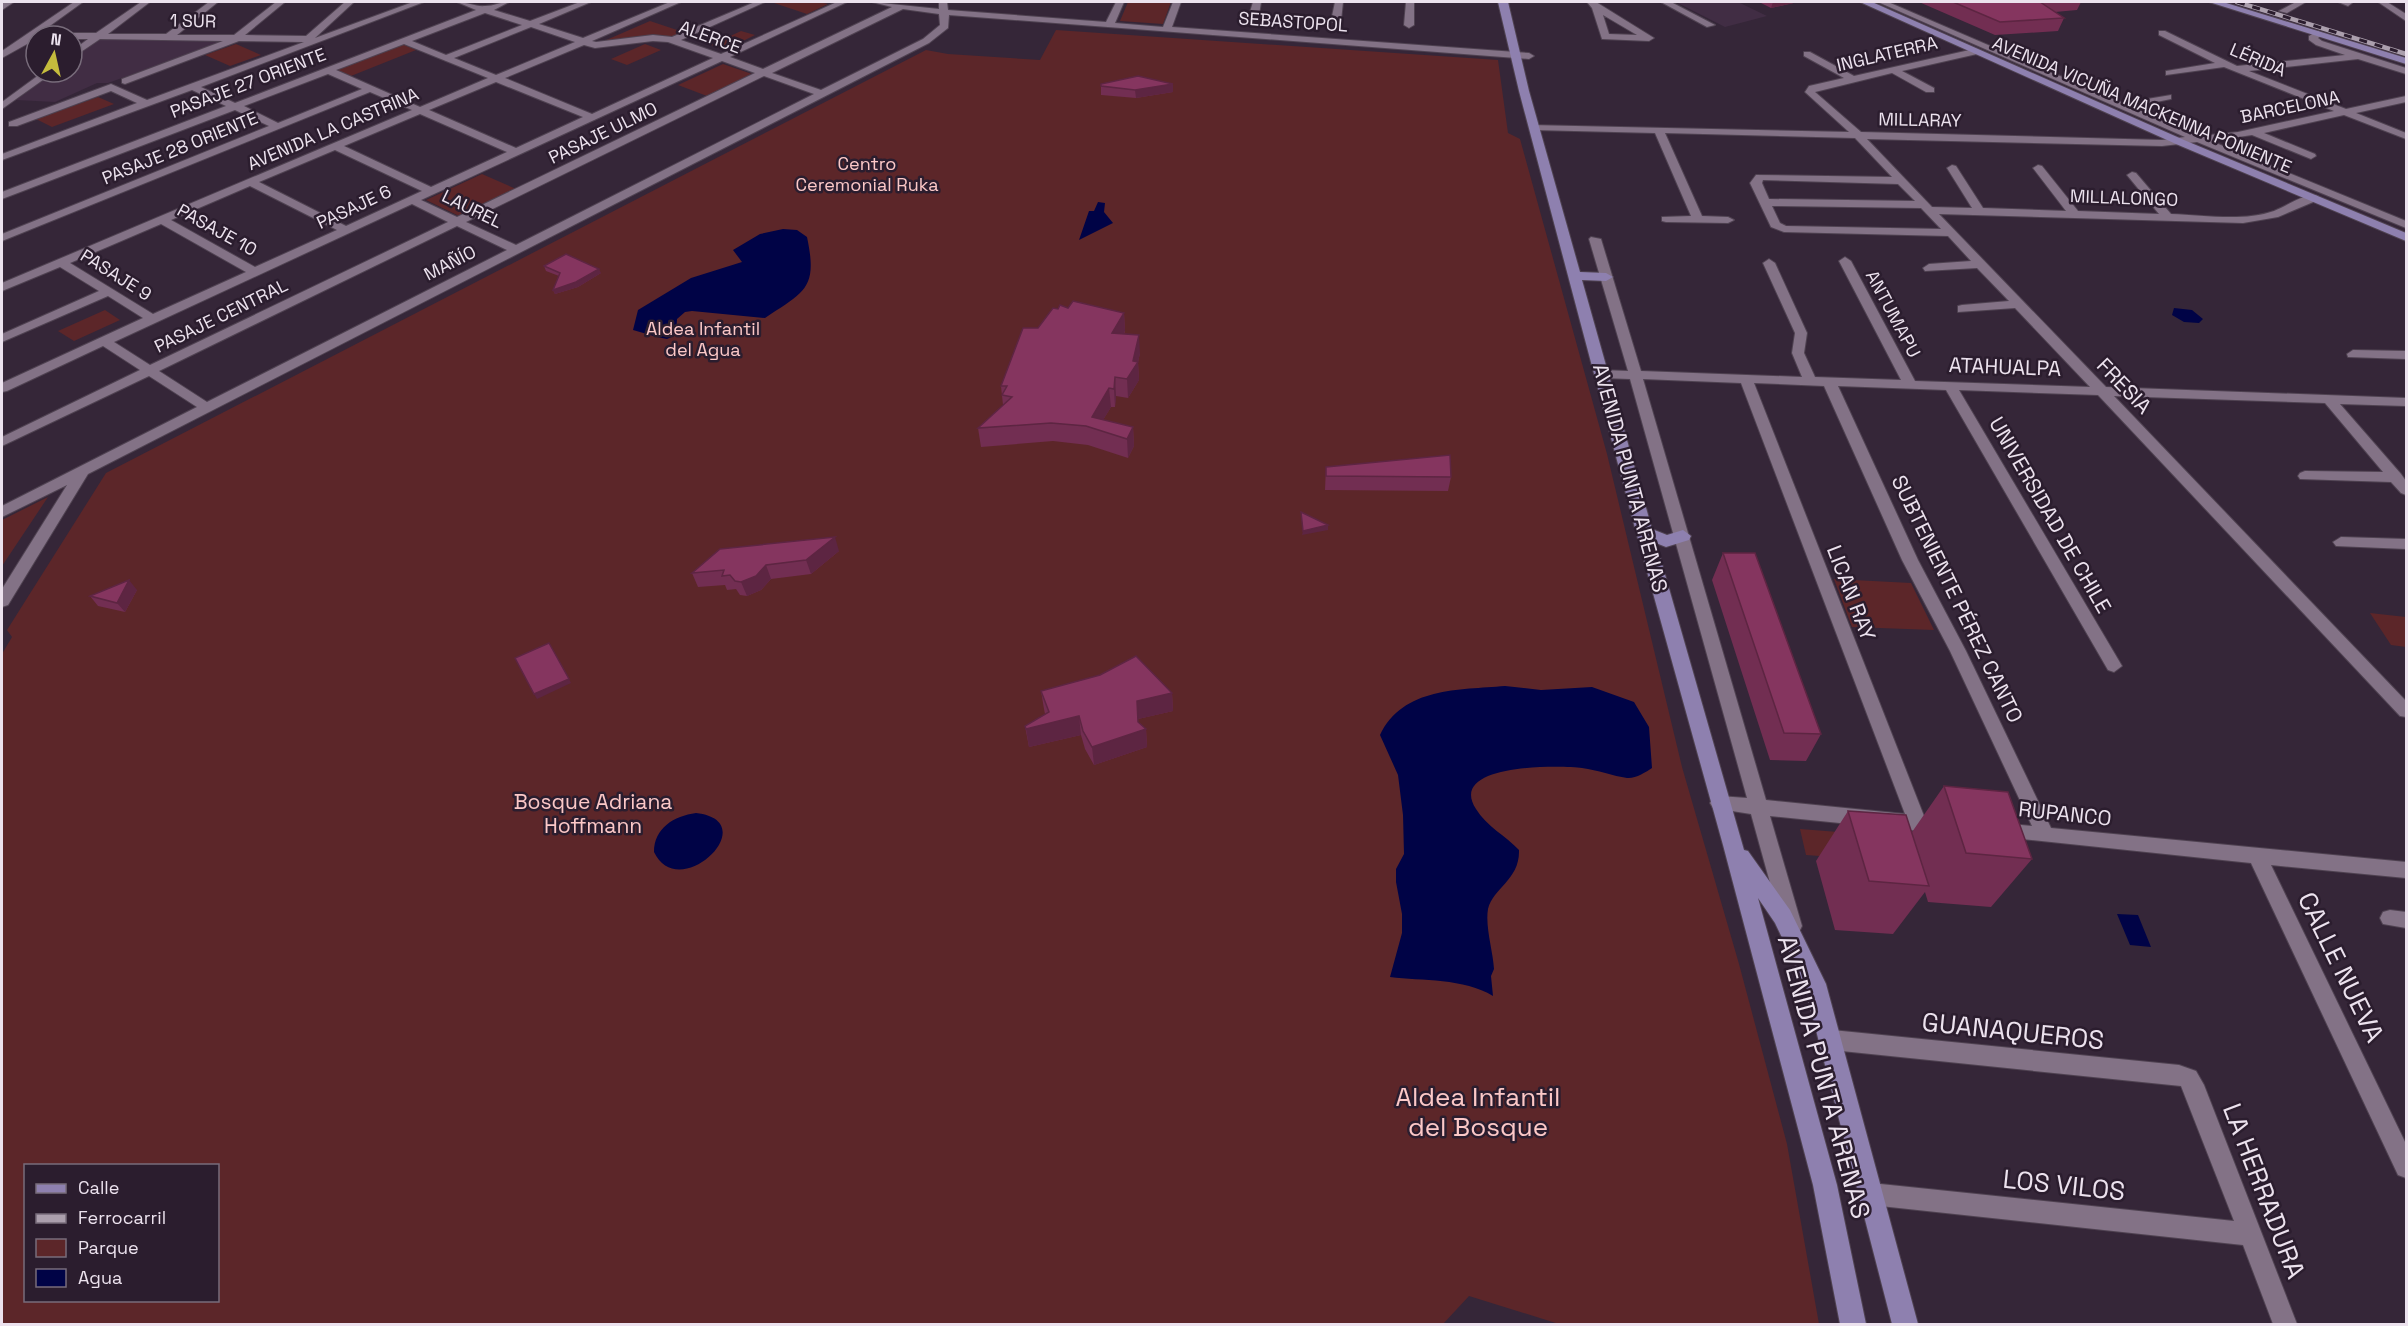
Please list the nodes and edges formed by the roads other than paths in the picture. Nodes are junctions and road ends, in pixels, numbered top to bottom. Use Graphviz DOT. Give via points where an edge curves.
graph roads {
  1 [pos="10,2"];
  2 [pos="79,2"];
  3 [pos="146,2"];
  4 [pos="214,2"];
  5 [pos="281,2"];
  6 [pos="350,2"];
  7 [pos="420,2"];
  8 [pos="461,2"];
  9 [pos="505,2"];
  10 [pos="587,2"];
  11 [pos="677,2"];
  12 [pos="761,2"];
  13 [pos="843,2"];
  14 [pos="876,2"];
  15 [pos="1119,2"];
  16 [pos="1177,2"];
  17 [pos="1257,2"];
  18 [pos="1339,2"];
  19 [pos="1410,2"];
  20 [pos="1503,2"];
  21 [pos="1665,2"];
  22 [pos="1865,2"];
  23 [pos="1882,2"];
  24 [pos="2214,2"];
  25 [pos="2302,2"];
  26 [pos="2382,2"];
  27 [pos="1593,4"];
  28 [pos="902,6"];
  29 [pos="940,6"];
  30 [pos="2,7"];
  31 [pos="2279,9"];
  32 [pos="484,10"];
  33 [pos="1254,15"];
  34 [pos="2391,16"];
  35 [pos="2406,19"];
  36 [pos="1336,21"];
  37 [pos="1910,22"];
  38 [pos="47,24"];
  39 [pos="529,25"];
  40 [pos="1109,25"];
  41 [pos="1409,25"];
  42 [pos="1710,25"];
  43 [pos="1167,29"];
  44 [pos="2162,33"];
  45 [pos="2318,34"];
  46 [pos="84,36"];
  47 [pos="98,36"];
  48 [pos="168,37"];
  49 [pos="237,38"];
  50 [pos="24,40"];
  51 [pos="311,40"];
  52 [pos="672,40"];
  53 [pos="404,41"];
  54 [pos="583,41"];
  55 [pos="2343,41"];
  56 [pos="1526,42"];
  57 [pos="84,46"];
  58 [pos="1974,52"];
  59 [pos="1807,54"];
  60 [pos="2000,54"];
  61 [pos="2,55"];
  62 [pos="1516,55"];
  63 [pos="1529,56"];
  64 [pos="2358,56"];
  65 [pos="446,58"];
  66 [pos="721,58"];
  67 [pos="2406,61"];
  68 [pos="2230,67"];
  69 [pos="327,70"];
  70 [pos="1893,70"];
  71 [pos="2406,72"];
  72 [pos="763,73"];
  73 [pos="2169,73"];
  74 [pos="496,78"];
  75 [pos="1853,79"];
  76 [pos="125,81"];
  77 [pos="32,84"];
  78 [pos="192,86"];
  79 [pos="370,89"];
  80 [pos="1930,90"];
  81 [pos="1810,92"];
  82 [pos="822,94"];
  83 [pos="2167,97"];
  84 [pos="2406,99"];
  85 [pos="145,104"];
  86 [pos="2,106"];
  87 [pos="234,106"];
  88 [pos="2121,106"];
  89 [pos="420,110"];
  90 [pos="1529,110"];
  91 [pos="2344,112"];
  92 [pos="591,117"];
  93 [pos="2,121"];
  94 [pos="13,124"];
  95 [pos="277,126"];
  96 [pos="1534,127"];
  97 [pos="23,130"];
  98 [pos="1659,131"];
  99 [pos="2253,132"];
  100 [pos="33,135"];
  101 [pos="1858,136"];
  102 [pos="2406,136"];
  103 [pos="44,141"];
  104 [pos="2200,141"];
  105 [pos="2180,142"];
  106 [pos="335,146"];
  107 [pos="516,152"];
  108 [pos="2311,156"];
  109 [pos="2,157"];
  110 [pos="1952,168"];
  111 [pos="2038,168"];
  112 [pos="2277,172"];
  113 [pos="2132,175"];
  114 [pos="1900,181"];
  115 [pos="250,182"];
  116 [pos="431,191"];
  117 [pos="2,196"];
  118 [pos="2314,198"];
  119 [pos="412,200"];
  120 [pos="1765,202"];
  121 [pos="1926,208"];
  122 [pos="1980,212"];
  123 [pos="2074,214"];
  124 [pos="2168,218"];
  125 [pos="161,219"];
  126 [pos="1666,219"];
  127 [pos="1698,220"];
  128 [pos="1728,220"];
  129 [pos="457,222"];
  130 [pos="2406,225"];
  131 [pos="346,230"];
  132 [pos="2392,231"];
  133 [pos="1950,233"];
  134 [pos="2,237"];
  135 [pos="2406,237"];
  136 [pos="1595,239"];
  137 [pos="516,250"];
  138 [pos="61,261"];
  139 [pos="1845,261"];
  140 [pos="1769,263"];
  141 [pos="1979,264"];
  142 [pos="1929,267"];
  143 [pos="255,272"];
  144 [pos="1576,276"];
  145 [pos="1606,277"];
  146 [pos="2,286"];
  147 [pos="109,291"];
  148 [pos="2018,304"];
  149 [pos="1962,309"];
  150 [pos="153,319"];
  151 [pos="2,338"];
  152 [pos="104,340"];
  153 [pos="2353,354"];
  154 [pos="2406,355"];
  155 [pos="150,371"];
  156 [pos="1602,374"];
  157 [pos="1635,375"];
  158 [pos="1746,379"];
  159 [pos="1810,381"];
  160 [pos="1828,381"];
  161 [pos="1910,384"];
  162 [pos="1950,386"];
  163 [pos="2,388"];
  164 [pos="2100,391"];
  165 [pos="2330,399"];
  166 [pos="2406,402"];
  167 [pos="206,407"];
  168 [pos="2,442"];
  169 [pos="83,470"];
  170 [pos="2305,476"];
  171 [pos="2396,477"];
  172 [pos="2406,490"];
  173 [pos="2,512"];
  174 [pos="1644,532"];
  175 [pos="1683,536"];
  176 [pos="2341,542"];
  177 [pos="2406,544"];
  178 [pos="2,601"];
  179 [pos="2114,666"];
  180 [pos="2406,711"];
  181 [pos="1719,803"];
  182 [pos="1758,807"];
  183 [pos="1917,822"];
  184 [pos="1963,827"];
  185 [pos="1986,829"];
  186 [pos="2045,835"];
  187 [pos="1733,845"];
  188 [pos="2257,856"];
  189 [pos="2406,870"];
  190 [pos="1798,947"];
  191 [pos="1832,1040"];
  192 [pos="2188,1078"];
  193 [pos="2406,1167"];
  194 [pos="1871,1194"];
  195 [pos="2250,1234"];
  196 [pos="1853,1324"];
  197 [pos="1905,1324"];
  198 [pos="2285,1324"];
  1 -- 30 [label="street"];
  2 -- 38 [label="street"];
  3 -- 47 [label="street"];
  4 -- 48 [label="street"];
  5 -- 49 [label="street"];
  6 -- 51 [label="street"];
  7 -- 51 [label="street"];
  8 -- 32 [label="street, ALERCE"];
  9 -- 32 [label="street, PASAJE 27 ORIENTE"];
  10 -- 39 [label="street"];
  11 -- 54 [label="street, AVENIDA LA CASTRINA"];
  12 -- 52 [label="street"];
  13 -- 66 [label="street, PASAJE 6"];
  14 -- 28 [label="street, SEBASTOPOL"];
  15 -- 40 [label="street"];
  16 -- 43 [label="street"];
  17 -- 33 [label="street"];
  18 -- 36 [label="street"];
  19 -- 41 [label="street"];
  20 -- 62 [label="main road, AVENIDA PUNTA ARENAS"];
  21 -- 42 [label="street"];
  22 -- 37 [label="main road, AVENIDA VICUÑA MACKENNA PONIENTE"];
  23 -- 60 [label="street, AVENIDA VICUÑA MACKENNA PONIENTE"];
  24 -- 45 [label="main road"];
  25 -- 31 [label="street"];
  26 -- 35 [label="street"];
  27 -- 27 [label="street" via="1607,38 1649,38 1648,36"];
  28 -- 29 [label="street, SEBASTOPOL"];
  28 -- 72 [label="street"];
  29 -- 40 [label="street, SEBASTOPOL"];
  29 -- 82 [label="street, MAÑÍO" via="945,26 941,32"];
  31 -- 55 [label="main road" via="2305,17"];
  32 -- 39 [label="street, ALERCE"];
  32 -- 53 [label="street, PASAJE 27 ORIENTE"];
  34 -- 35 [label="street"];
  37 -- 58 [label="main road, AVENIDA VICUÑA MACKENNA PONIENTE"];
  37 -- 60 [label="main road"];
  39 -- 54 [label="street, ALERCE"];
  39 -- 65 [label="street"];
  40 -- 43 [label="street, SEBASTOPOL"];
  43 -- 62 [label="street, SEBASTOPOL"];
  44 -- 68 [label="street, LÉRIDA"];
  45 -- 55 [label="main road"];
  45 -- 64 [label="street" via="2312,38 2319,43"];
  46 -- 47 [label="street, 1 SUR"];
  47 -- 48 [label="street, 1 SUR"];
  47 -- 57 [label="street"];
  48 -- 49 [label="street, 1 SUR"];
  49 -- 51 [label="street, 1 SUR"];
  49 -- 76 [label="street"];
  50 -- 61 [label="street"];
  51 -- 78 [label="street"];
  52 -- 54 [label="street, ALERCE" via="653,38 603,45"];
  52 -- 66 [label="street, ALERCE"];
  53 -- 65 [label="street"];
  53 -- 69 [label="street, PASAJE 27 ORIENTE"];
  54 -- 74 [label="street, AVENIDA LA CASTRINA"];
  55 -- 67 [label="main road"];
  56 -- 63 [label="main road, AVENIDA PUNTA ARENAS"];
  58 -- 70 [label="street, INGLATERRA"];
  58 -- 105 [label="main road, AVENIDA VICUÑA MACKENNA PONIENTE"];
  59 -- 75 [label="street"];
  60 -- 88 [label="street, AVENIDA VICUÑA MACKENNA PONIENTE"];
  62 -- 63 [label="street, SEBASTOPOL"];
  62 -- 90 [label="main road, AVENIDA PUNTA ARENAS"];
  63 -- 90 [label="main road, AVENIDA PUNTA ARENAS"];
  64 -- 68 [label="street"];
  64 -- 71 [label="street"];
  65 -- 74 [label="street"];
  66 -- 72 [label="street, ALERCE"];
  66 -- 92 [label="street, PASAJE 6"];
  68 -- 73 [label="street"];
  68 -- 91 [label="street, LÉRIDA"];
  69 -- 79 [label="street"];
  69 -- 87 [label="street, PASAJE 27 ORIENTE"];
  70 -- 75 [label="street, INGLATERRA"];
  70 -- 80 [label="street"];
  72 -- 82 [label="street, ALERCE"];
  72 -- 129 [label="street, PASAJE ULMO"];
  74 -- 89 [label="street, AVENIDA LA CASTRINA"];
  74 -- 92 [label="street"];
  75 -- 81 [label="street, INGLATERRA"];
  77 -- 86 [label="street"];
  78 -- 85 [label="street"];
  78 -- 87 [label="street"];
  79 -- 89 [label="street"];
  79 -- 95 [label="street, PASAJE 28 ORIENTE"];
  81 -- 101 [label="street, FRESIA"];
  82 -- 137 [label="street, MAÑÍO"];
  83 -- 88 [label="street"];
  84 -- 91 [label="street, BARCELONA"];
  85 -- 94 [label="street" via="111,87"];
  85 -- 103 [label="street"];
  87 -- 95 [label="street"];
  87 -- 117 [label="street, PASAJE 27 ORIENTE"];
  88 -- 104 [label="street, AVENIDA VICUÑA MACKENNA PONIENTE"];
  89 -- 106 [label="street, AVENIDA LA CASTRINA"];
  89 -- 107 [label="street"];
  90 -- 96 [label="main road, AVENIDA PUNTA ARENAS"];
  91 -- 99 [label="street, BARCELONA"];
  91 -- 102 [label="street, LÉRIDA"];
  92 -- 107 [label="street, PASAJE 6"];
  93 -- 94 [label="street"];
  94 -- 97 [label="street"];
  95 -- 134 [label="street, PASAJE 28 ORIENTE"];
  96 -- 98 [label="street, MILLARAY"];
  96 -- 144 [label="main road, AVENIDA PUNTA ARENAS"];
  98 -- 101 [label="street, MILLARAY"];
  98 -- 127 [label="street"];
  99 -- 104 [label="street, BARCELONA"];
  99 -- 108 [label="street"];
  100 -- 103 [label="street"];
  101 -- 105 [label="street, MILLARAY"];
  101 -- 114 [label="street, FRESIA"];
  103 -- 109 [label="street"];
  104 -- 105 [label="street, BARCELONA"];
  104 -- 112 [label="street, AVENIDA VICUÑA MACKENNA PONIENTE"];
  105 -- 118 [label="main road, AVENIDA VICUÑA MACKENNA PONIENTE"];
  106 -- 115 [label="street, AVENIDA LA CASTRINA"];
  106 -- 116 [label="street"];
  107 -- 116 [label="street, PASAJE 6"];
  110 -- 122 [label="street"];
  111 -- 123 [label="street"];
  112 -- 130 [label="street, AVENIDA VICUÑA MACKENNA PONIENTE"];
  112 -- 132 [label="main road"];
  113 -- 124 [label="street"];
  114 -- 120 [label="street" via="1760,177 1756,180"];
  114 -- 121 [label="street, FRESIA"];
  115 -- 125 [label="street, AVENIDA LA CASTRINA"];
  115 -- 131 [label="street"];
  116 -- 119 [label="street, PASAJE 6"];
  118 -- 124 [label="street, MILLALONGO" via="2284,212 2254,219"];
  118 -- 132 [label="main road, AVENIDA VICUÑA MACKENNA PONIENTE"];
  119 -- 129 [label="street, LAUREL"];
  119 -- 131 [label="street, PASAJE 6"];
  120 -- 121 [label="street, MILLALONGO"];
  120 -- 133 [label="street" via="1778,227"];
  121 -- 122 [label="street, MILLALONGO"];
  121 -- 133 [label="street, FRESIA"];
  122 -- 123 [label="street, MILLALONGO"];
  123 -- 124 [label="street, MILLALONGO"];
  125 -- 138 [label="street, AVENIDA LA CASTRINA"];
  125 -- 143 [label="street, PASAJE 10"];
  126 -- 127 [label="street"];
  127 -- 128 [label="street"];
  129 -- 137 [label="street, LAUREL"];
  129 -- 155 [label="street, PASAJE CENTRAL"];
  131 -- 143 [label="street, PASAJE 6"];
  132 -- 135 [label="main road, AVENIDA VICUÑA MACKENNA PONIENTE"];
  133 -- 141 [label="street, FRESIA"];
  136 -- 145 [label="street, AVENIDA PUNTA ARENAS"];
  137 -- 167 [label="street, MAÑÍO"];
  138 -- 146 [label="street, AVENIDA LA CASTRINA"];
  138 -- 147 [label="street, PASAJE 9"];
  139 -- 161 [label="street, ANTUMAPU"];
  140 -- 159 [label="street" via="1801,333 1798,353"];
  141 -- 142 [label="street"];
  141 -- 148 [label="street, FRESIA"];
  143 -- 150 [label="street, PASAJE 6"];
  144 -- 145 [label="main road"];
  144 -- 156 [label="main road, AVENIDA PUNTA ARENAS"];
  145 -- 157 [label="street, AVENIDA PUNTA ARENAS"];
  147 -- 150 [label="street, PASAJE 9"];
  147 -- 151 [label="street"];
  148 -- 149 [label="street"];
  148 -- 164 [label="street, FRESIA"];
  150 -- 152 [label="street, PASAJE 6"];
  152 -- 155 [label="street"];
  152 -- 163 [label="street, PASAJE 6"];
  153 -- 154 [label="street"];
  155 -- 167 [label="street"];
  155 -- 168 [label="street, PASAJE CENTRAL"];
  156 -- 157 [label="street, ATAHUALPA"];
  156 -- 174 [label="main road, AVENIDA PUNTA ARENAS"];
  157 -- 158 [label="street, ATAHUALPA"];
  157 -- 175 [label="street, AVENIDA PUNTA ARENAS"];
  158 -- 159 [label="street, ATAHUALPA"];
  158 -- 183 [label="street, LICAN RAY"];
  159 -- 160 [label="street, ATAHUALPA"];
  160 -- 161 [label="street, ATAHUALPA"];
  160 -- 186 [label="street, SUBTENIENTE PÉREZ CANTO"];
  161 -- 162 [label="street, ATAHUALPA"];
  162 -- 164 [label="street, ATAHUALPA"];
  162 -- 179 [label="street, UNIVERSIDAD DE CHILE"];
  164 -- 165 [label="street, ATAHUALPA"];
  164 -- 180 [label="street, FRESIA"];
  165 -- 166 [label="street, ATAHUALPA"];
  165 -- 171 [label="street"];
  167 -- 169 [label="street, MAÑÍO"];
  169 -- 173 [label="street, MAÑÍO"];
  169 -- 178 [label="street"];
  170 -- 171 [label="street"];
  171 -- 172 [label="street"];
  174 -- 175 [label="main road" via="1666,541"];
  174 -- 181 [label="main road, AVENIDA PUNTA ARENAS"];
  175 -- 182 [label="street, AVENIDA PUNTA ARENAS"];
  176 -- 177 [label="street"];
  181 -- 182 [label="street"];
  181 -- 187 [label="main road, AVENIDA PUNTA ARENAS"];
  182 -- 183 [label="street"];
  182 -- 190 [label="street, AVENIDA PUNTA ARENAS"];
  183 -- 184 [label="street"];
  185 -- 186 [label="street, RUPANCO"];
  186 -- 188 [label="street, RUPANCO"];
  187 -- 190 [label="main road, AVENIDA PUNTA ARENAS" via="1783,917"];
  187 -- 196 [label="main road, AVENIDA PUNTA ARENAS" via="1825,1185"];
  188 -- 189 [label="street, RUPANCO"];
  188 -- 193 [label="street, CALLE NUEVA"];
  190 -- 191 [label="main road, AVENIDA PUNTA ARENAS" via="1815,984"];
  191 -- 192 [label="street, GUANAQUEROS"];
  191 -- 194 [label="main road, AVENIDA PUNTA ARENAS"];
  192 -- 195 [label="street, LA HERRADURA"];
  194 -- 195 [label="street, LOS VILOS"];
  194 -- 197 [label="main road, AVENIDA PUNTA ARENAS"];
  195 -- 198 [label="street, LA HERRADURA"];
}
